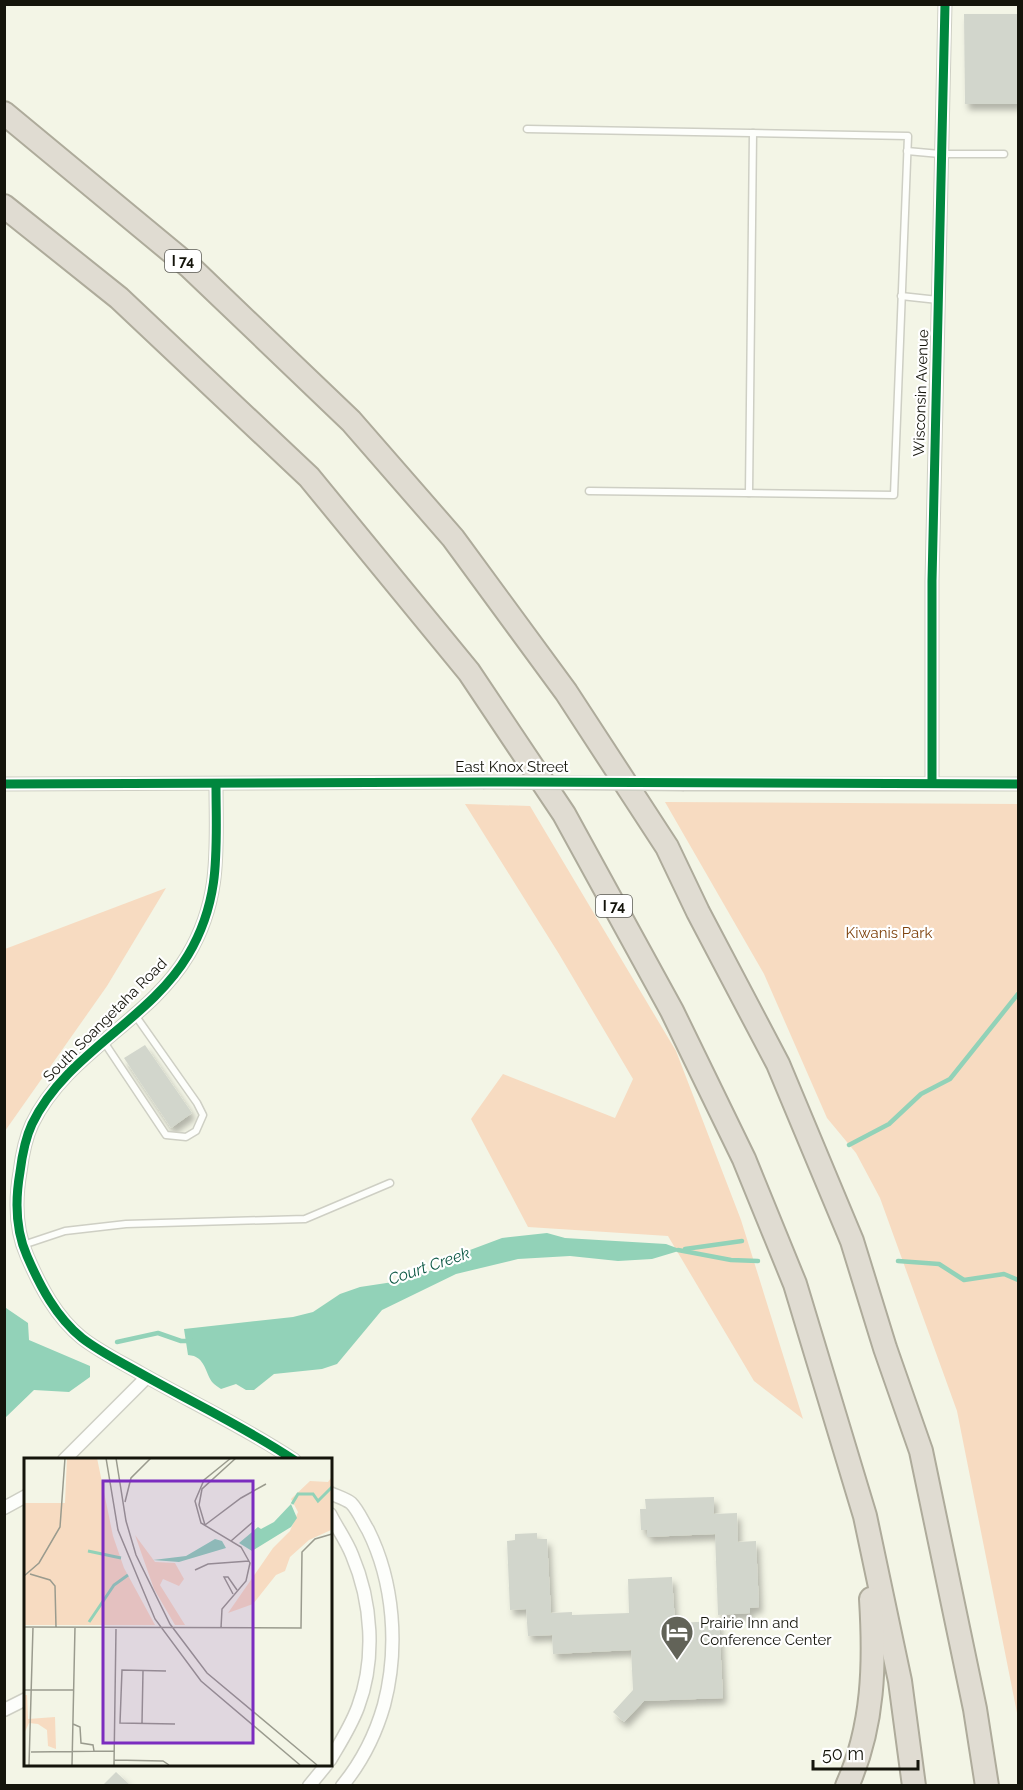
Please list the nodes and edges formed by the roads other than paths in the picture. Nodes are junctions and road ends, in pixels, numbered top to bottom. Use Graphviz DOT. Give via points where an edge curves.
graph roads {
  1 [pos="945,4"];
  2 [pos="4,113"];
  3 [pos="527,129"];
  4 [pos="753,133"];
  5 [pos="907,151"];
  6 [pos="1004,153"];
  7 [pos="940,154"];
  8 [pos="4,206"];
  9 [pos="901,296"];
  10 [pos="939,300"];
  11 [pos="589,491"];
  12 [pos="749,493"];
  13 [pos="932,783"];
  14 [pos="4,784"];
  15 [pos="216,784"];
  16 [pos="1018,784"];
  17 [pos="135,1015"];
  18 [pos="104,1041"];
  19 [pos="390,1183"];
  20 [pos="22,1245"];
  21 [pos="147,1377"];
  22 [pos="66,1458"];
  23 [pos="291,1458"];
  24 [pos="332,1494"];
  25 [pos="24,1497"];
  26 [pos="4,1508"];
  27 [pos="865,1516"];
  28 [pos="332,1518"];
  29 [pos="24,1700"];
  30 [pos="4,1710"];
  31 [pos="332,1756"];
  32 [pos="325,1766"];
  33 [pos="309,1785"];
  34 [pos="342,1785"];
  35 [pos="848,1785"];
  36 [pos="914,1785"];
  37 [pos="987,1785"];
  1 -- 7 [label="street, Wisconsin Avenue"];
  2 -- 37 [label="highway, I 74" via="190,267 351,421 453,538 566,692 667,847 778,1064 852,1241 921,1451 975,1708"];
  3 -- 4 [label="lane"];
  4 -- 5 [label="lane" via="908,135"];
  4 -- 12 [label="lane"];
  5 -- 7 [label="lane"];
  5 -- 9 [label="lane"];
  6 -- 7 [label="lane"];
  7 -- 10 [label="street, Wisconsin Avenue"];
  8 -- 27 [label="highway, I 74" via="119,298 309,477 469,672 551,795 672,1011 744,1159 795,1284"];
  9 -- 10 [label="lane"];
  9 -- 12 [label="lane" via="894,495"];
  10 -- 13 [label="street, Wisconsin Avenue" via="932,570"];
  11 -- 12 [label="lane"];
  13 -- 15 [label="street, East Knox Street, bridge"];
  13 -- 16 [label="street, East Knox Street"];
  14 -- 15 [label="street, East Knox Street"];
  15 -- 17 [label="street, South Soangetaha Road" via="216,866 207,915 187,957"];
  17 -- 18 [label="street, South Soangetaha Road"];
  17 -- 18 [label="lane" via="197,1103 203,1115 196,1131 186,1137 166,1135"];
  18 -- 20 [label="street, South Soangetaha Road" via="60,1083 32,1124 23,1151 17,1200"];
  19 -- 20 [label="lane" via="306,1219 126,1224 65,1231"];
  20 -- 21 [label="street, South Soangetaha Road" via="49,1300 66,1321 90,1343"];
  21 -- 22 [label="street"];
  21 -- 23 [label="street, South Soangetaha Road" via="260,1436"];
  24 -- 34 [label="street" via="350,1503 375,1545 389,1596 391,1622 391,1666 385,1702 370,1740"];
  25 -- 26 [label="street"];
  27 -- 35 [label="highway" via="874,1667 865,1736"];
  27 -- 36 [label="highway, I 74" via="900,1681"];
  28 -- 31 [label="street" via="360,1575 369,1650 358,1707"];
  29 -- 30 [label="street"];
  32 -- 33 [label="street"];
}
